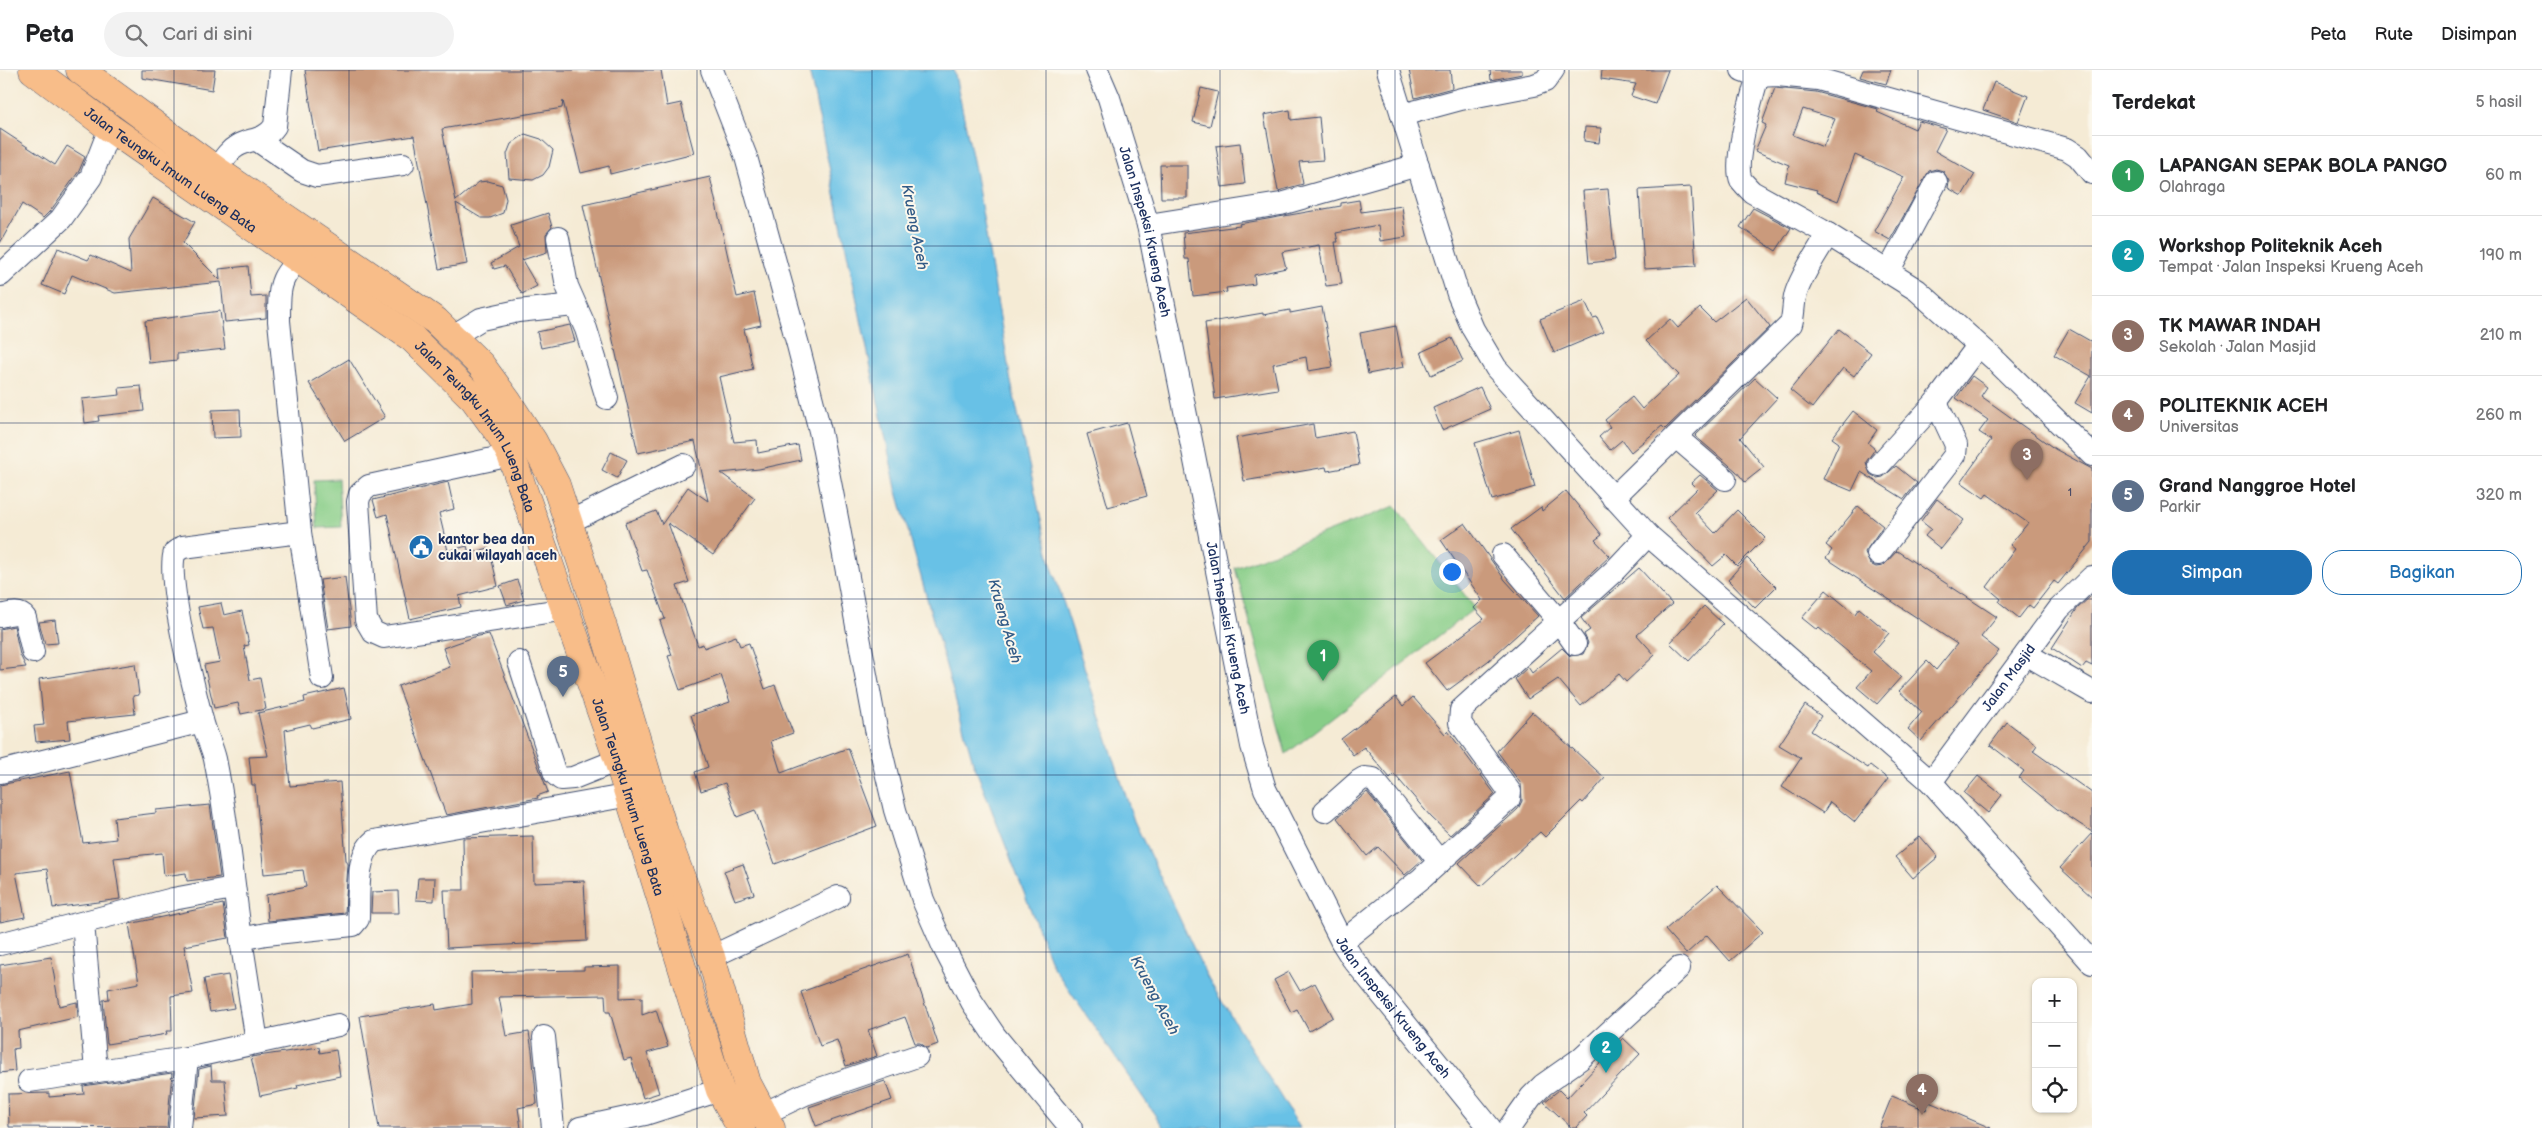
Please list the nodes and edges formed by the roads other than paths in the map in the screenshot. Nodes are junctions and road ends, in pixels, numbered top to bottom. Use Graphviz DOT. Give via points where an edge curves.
graph roads {
  1 [pos="34,70"];
  2 [pos="80,70"];
  3 [pos="281,70"];
  4 [pos="712,70"];
  5 [pos="1097,70"];
  6 [pos="1388,70"];
  7 [pos="1553,70"];
  8 [pos="1751,73"];
  9 [pos="1402,115"];
  10 [pos="110,128"];
  11 [pos="257,140"];
  12 [pos="404,164"];
  13 [pos="1418,165"];
  14 [pos="216,170"];
  15 [pos="2092,173"];
  16 [pos="1936,182"];
  17 [pos="1148,225"];
  18 [pos="1828,234"];
  19 [pos="558,238"];
  20 [pos="319,240"];
  21 [pos="298,260"];
  22 [pos="1888,272"];
  23 [pos="1,275"];
  24 [pos="574,305"];
  25 [pos="453,336"];
  26 [pos="1978,346"];
  27 [pos="607,398"];
  28 [pos="1936,402"];
  29 [pos="1676,437"];
  30 [pos="511,455"];
  31 [pos="2092,455"];
  32 [pos="684,465"];
  33 [pos="1879,465"];
  34 [pos="1725,479"];
  35 [pos="1613,498"];
  36 [pos="569,522"];
  37 [pos="300,532"];
  38 [pos="1648,535"];
  39 [pos="1878,554"];
  40 [pos="1503,555"];
  41 [pos="2092,577"];
  42 [pos="567,609"];
  43 [pos="0,616"];
  44 [pos="1558,620"];
  45 [pos="1575,644"];
  46 [pos="33,652"];
  47 [pos="2026,654"];
  48 [pos="519,662"];
  49 [pos="322,678"];
  50 [pos="2092,692"];
  51 [pos="202,722"];
  52 [pos="618,760"];
  53 [pos="0,772"];
  54 [pos="1931,782"];
  55 [pos="630,795"];
  56 [pos="1325,811"];
  57 [pos="1440,862"];
  58 [pos="233,888"];
  59 [pos="838,897"];
  60 [pos="84,923"];
  61 [pos="242,940"];
  62 [pos="1342,942"];
  63 [pos="0,944"];
  64 [pos="711,957"];
  65 [pos="2092,963"];
  66 [pos="1679,968"];
  67 [pos="338,1025"];
  68 [pos="544,1037"];
  69 [pos="257,1042"];
  70 [pos="916,1056"];
  71 [pos="188,1058"];
  72 [pos="96,1071"];
  73 [pos="29,1081"];
  74 [pos="748,1083"];
  75 [pos="720,1090"];
  76 [pos="759,1123"];
  77 [pos="180,1128"];
  78 [pos="553,1128"];
  79 [pos="580,1128"];
  80 [pos="1071,1128"];
  81 [pos="1490,1128"];
  82 [pos="1509,1128"];
  1 -- 10 [label="highway, Jalan Teungku Imum Lueng Bata"];
  2 -- 14 [label="highway, Jalan Teungku Imum Lueng Bata"];
  3 -- 11 [label="street" via="275,126"];
  4 -- 80 [label="street" via="746,157 798,345 835,504 876,729 895,810 923,900 972,1002 995,1036"];
  5 -- 17 [label="street, Jalan Inspeksi Krueng Aceh" via="1109,98"];
  6 -- 9 [label="street"];
  7 -- 9 [label="street" via="1545,81 1534,85 1461,99"];
  8 -- 15 [label="street" via="1818,79 2067,149 2078,156"];
  8 -- 18 [label="street" via="1739,161 1741,179 1752,192"];
  9 -- 13 [label="street"];
  10 -- 21 [label="highway, Jalan Teungku Imum Lueng Bata"];
  10 -- 23 [label="street" via="91,177 61,219"];
  11 -- 12 [label="street" via="302,171 317,176"];
  11 -- 14 [label="street" via="239,144"];
  13 -- 17 [label="street" via="1281,204"];
  13 -- 35 [label="street" via="1458,294 1496,368"];
  14 -- 20 [label="highway, Jalan Teungku Imum Lueng Bata"];
  16 -- 22 [label="street"];
  17 -- 62 [label="street, Jalan Inspeksi Krueng Aceh" via="1252,746 1265,789"];
  18 -- 22 [label="street"];
  18 -- 29 [label="street" via="1802,276 1791,324"];
  19 -- 24 [label="street"];
  20 -- 21 [label="street"];
  20 -- 25 [label="highway, Jalan Teungku Imum Lueng Bata" via="399,294"];
  21 -- 30 [label="highway, Jalan Teungku Imum Lueng Bata" via="412,338 474,399"];
  21 -- 37 [label="street" via="279,287 279,321"];
  22 -- 26 [label="street" via="1917,290"];
  24 -- 25 [label="street" via="481,319"];
  24 -- 27 [label="street" via="586,330"];
  25 -- 36 [label="highway, Jalan Teungku Imum Lueng Bata" via="481,364 533,441 556,485"];
  26 -- 28 [label="street"];
  26 -- 31 [label="street"];
  28 -- 33 [label="street"];
  28 -- 39 [label="street" via="1956,445 1955,455"];
  29 -- 34 [label="street"];
  29 -- 35 [label="street"];
  30 -- 42 [label="highway, Jalan Teungku Imum Lueng Bata"];
  30 -- 42 [label="street" via="369,486 360,494 366,620 373,632 384,637"];
  32 -- 36 [label="street"];
  35 -- 38 [label="street"];
  36 -- 64 [label="highway, Jalan Teungku Imum Lueng Bata" via="664,832"];
  37 -- 49 [label="street"];
  37 -- 51 [label="street" via="184,547 174,552 174,588"];
  38 -- 44 [label="street" via="1614,571"];
  38 -- 54 [label="street"];
  40 -- 44 [label="street"];
  41 -- 47 [label="street, Jalan Masjid" via="2059,609"];
  42 -- 52 [label="highway, Jalan Teungku Imum Lueng Bata"];
  43 -- 46 [label="street" via="16,613 26,618"];
  44 -- 45 [label="street"];
  44 -- 57 [label="street" via="1461,710 1460,723 1511,795"];
  47 -- 50 [label="street"];
  47 -- 54 [label="street, Jalan Masjid"];
  48 -- 52 [label="street" via="555,774 561,779 574,778"];
  51 -- 53 [label="street"];
  51 -- 58 [label="street" via="214,756 220,788"];
  52 -- 55 [label="highway, Jalan Teungku Imum Lueng Bata"];
  54 -- 65 [label="street"];
  55 -- 61 [label="street" via="374,841 367,847 364,857 358,920 354,925 266,934"];
  55 -- 75 [label="highway, Jalan Teungku Imum Lueng Bata"];
  56 -- 57 [label="street" via="1359,781 1374,779"];
  57 -- 62 [label="street"];
  58 -- 60 [label="street" via="173,899"];
  58 -- 61 [label="street"];
  59 -- 64 [label="street"];
  60 -- 63 [label="street"];
  60 -- 72 [label="street"];
  61 -- 69 [label="street"];
  62 -- 81 [label="street, Jalan Inspeksi Krueng Aceh"];
  64 -- 74 [label="highway, Jalan Teungku Imum Lueng Bata"];
  66 -- 82 [label="street" via="1580,1059 1543,1085"];
  67 -- 69 [label="street"];
  68 -- 78 [label="street"];
  69 -- 71 [label="street"];
  70 -- 76 [label="street" via="805,1094"];
  71 -- 72 [label="street"];
  71 -- 77 [label="street"];
  72 -- 73 [label="street"];
  74 -- 75 [label="highway"];
  74 -- 76 [label="highway, Jalan Teungku Imum Lueng Bata"];
  75 -- 76 [label="highway, Jalan Teungku Imum Lueng Bata"];
  75 -- 79 [label="street" via="645,1114"];
}
